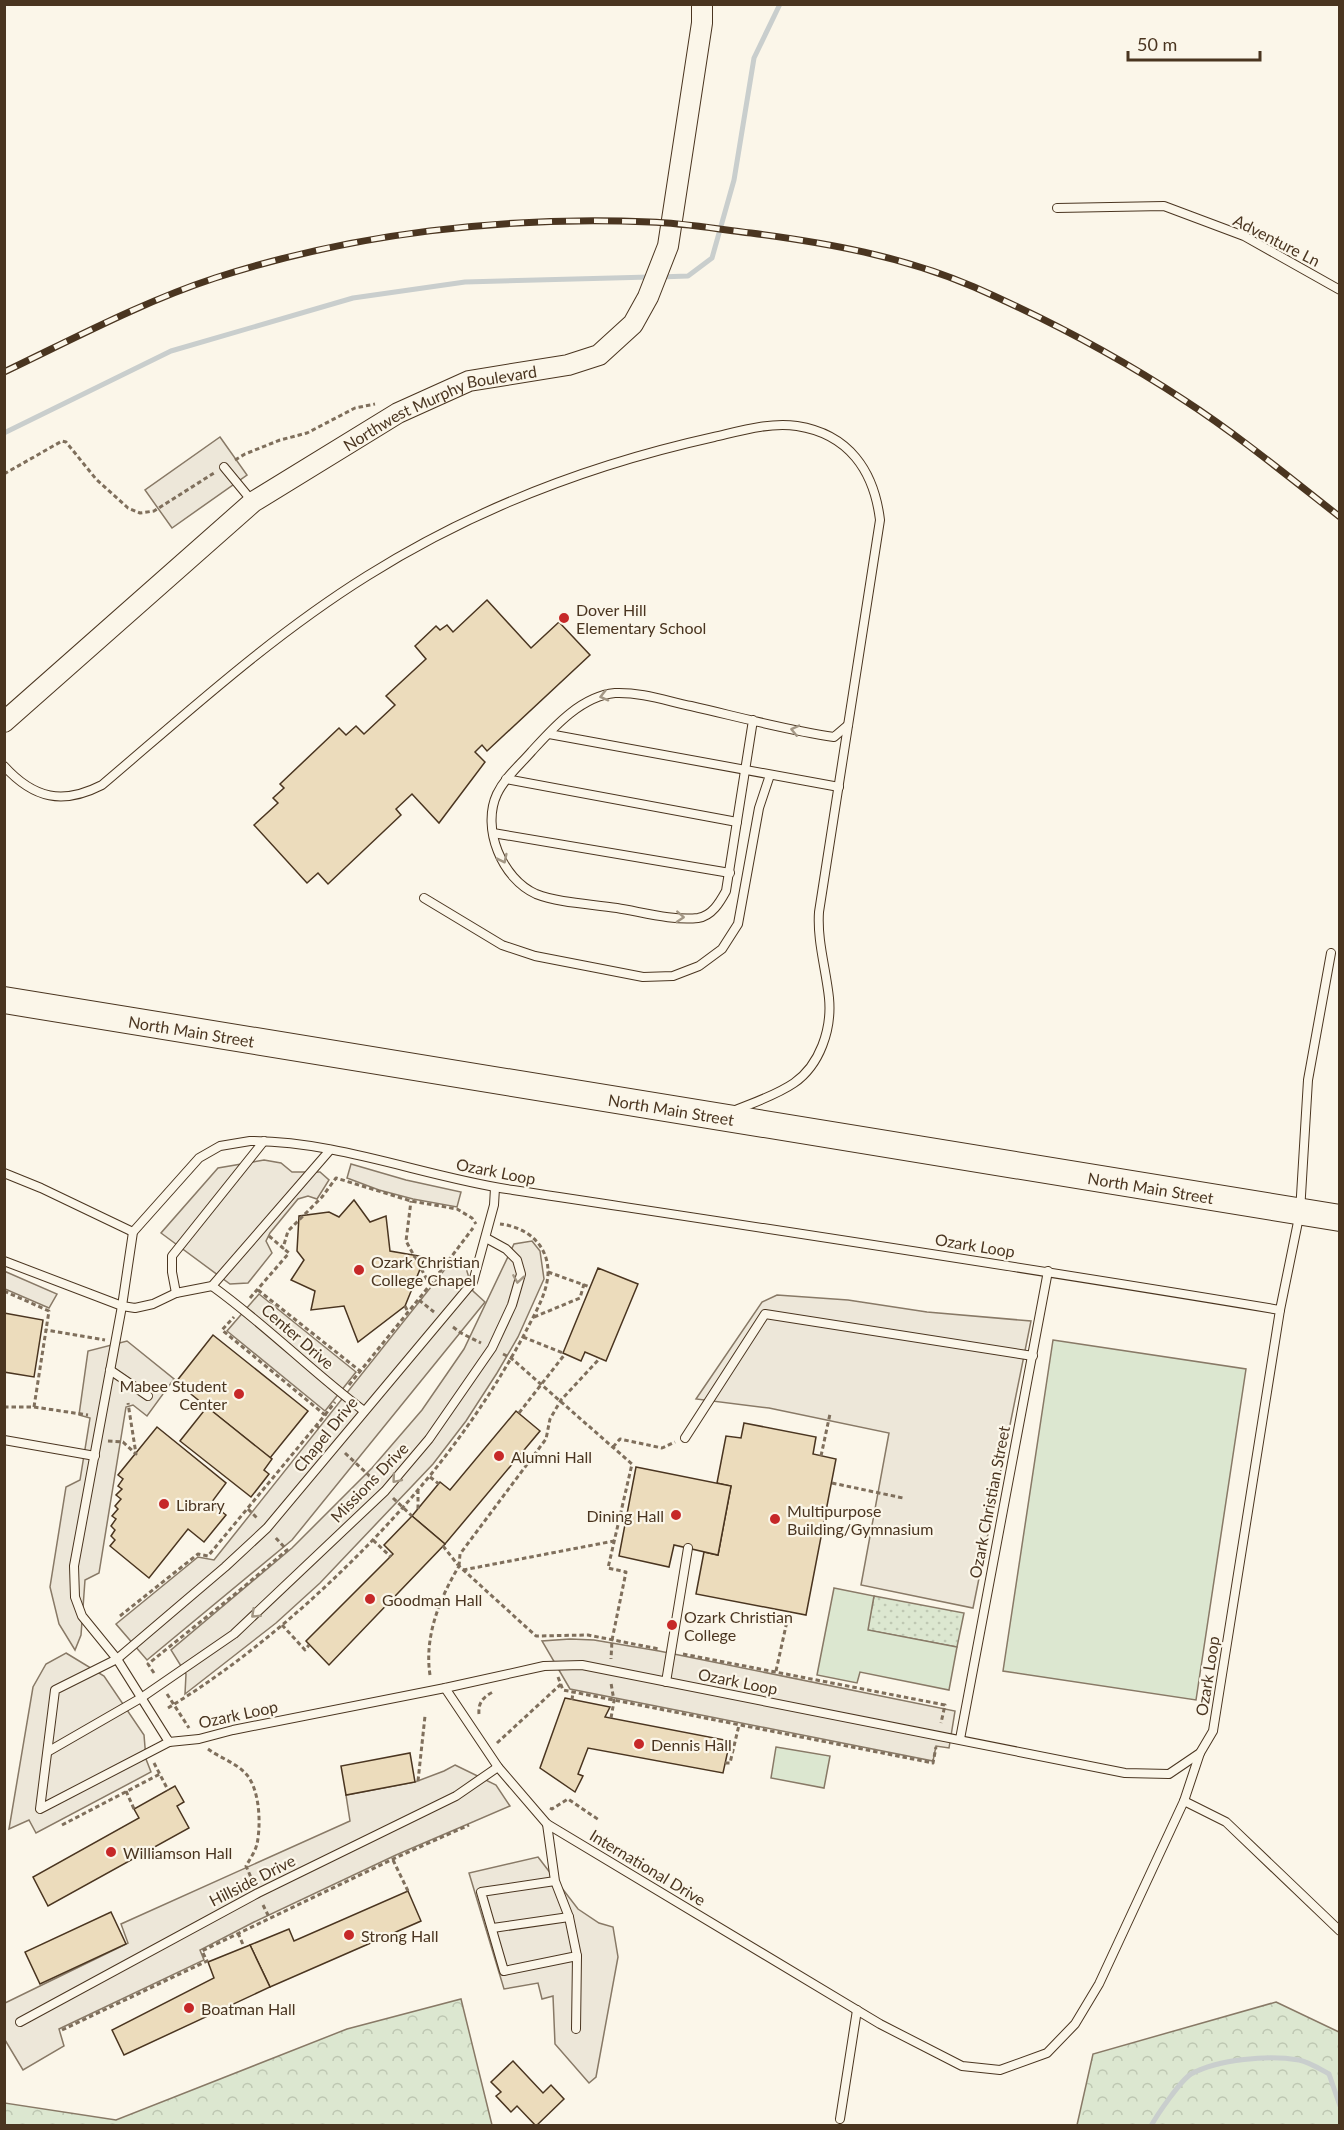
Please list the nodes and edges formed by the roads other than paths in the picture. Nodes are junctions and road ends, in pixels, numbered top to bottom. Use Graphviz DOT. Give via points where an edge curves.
graph roads {
  1 [pos="702,4"];
  2 [pos="1057,208"];
  3 [pos="1340,290"];
  4 [pos="224,467"];
  5 [pos="253,502"];
  6 [pos="753,720"];
  7 [pos="4,722"];
  8 [pos="848,725"];
  9 [pos="549,734"];
  10 [pos="4,766"];
  11 [pos="745,771"];
  12 [pos="770,775"];
  13 [pos="506,780"];
  14 [pos="839,787"];
  15 [pos="737,822"];
  16 [pos="493,833"];
  17 [pos="730,873"];
  18 [pos="424,898"];
  19 [pos="1331,953"];
  20 [pos="4,1000"];
  21 [pos="720,1117"];
  22 [pos="264,1141"];
  23 [pos="330,1150"];
  24 [pos="4,1173"];
  25 [pos="495,1188"];
  26 [pos="1300,1212"];
  27 [pos="1340,1218"];
  28 [pos="133,1232"];
  29 [pos="486,1238"];
  30 [pos="4,1262"];
  31 [pos="1048,1271"];
  32 [pos="212,1286"];
  33 [pos="176,1293"];
  34 [pos="122,1306"];
  35 [pos="1280,1310"];
  36 [pos="1033,1356"];
  37 [pos="110,1370"];
  38 [pos="148,1396"];
  39 [pos="364,1411"];
  40 [pos="685,1438"];
  41 [pos="4,1440"];
  42 [pos="95,1456"];
  43 [pos="688,1548"];
  44 [pos="117,1659"];
  45 [pos="666,1682"];
  46 [pos="445,1688"];
  47 [pos="141,1698"];
  48 [pos="960,1739"];
  49 [pos="169,1742"];
  50 [pos="49,1751"];
  51 [pos="1200,1753"];
  52 [pos="498,1767"];
  53 [pos="1184,1801"];
  54 [pos="547,1824"];
  55 [pos="555,1881"];
  56 [pos="569,1917"];
  57 [pos="493,1928"];
  58 [pos="1340,1931"];
  59 [pos="577,1956"];
  60 [pos="857,2010"];
  61 [pos="20,2022"];
  62 [pos="576,2029"];
  63 [pos="840,2119"];
  1 -- 5 [label="street, Northwest Murphy Boulevard" via="668,246 633,324 599,355 469,381 398,413"];
  2 -- 3 [label="lane, Adventure Ln" via="1164,206 1244,236"];
  4 -- 5 [label="lane"];
  5 -- 7 [label="street, Northwest Murphy Boulevard"];
  8 -- 6 [label="lane, one-way" via="834,737"];
  6 -- 9 [label="lane, one-way" via="648,696 614,693 595,698 569,714"];
  6 -- 11 [label="lane"];
  8 -- 10 [label="lane" via="880,520 878,503 866,470 842,445 814,431 771,426 655,451 518,498 454,528 369,575 257,652 102,785 90,791 66,797 44,794 24,784"];
  8 -- 14 [label="lane"];
  9 -- 11 [label="lane"];
  9 -- 13 [label="lane"];
  11 -- 12 [label="lane"];
  11 -- 15 [label="lane"];
  12 -- 14 [label="lane"];
  12 -- 18 [label="lane" via="759,808 738,924 722,949 699,966 673,976 643,977 535,956 501,945"];
  13 -- 15 [label="lane"];
  13 -- 16 [label="lane" via="492,812"];
  14 -- 21 [label="lane" via="819,912 829,1000 829,1022 823,1042 807,1072 794,1083"];
  15 -- 17 [label="lane"];
  16 -- 17 [label="lane"];
  16 -- 17 [label="lane, one-way" via="502,861 516,880 536,894 559,899 677,918 700,918 716,908"];
  19 -- 26 [label="lane" via="1308,1080"];
  20 -- 21 [label="main road, North Main Street"];
  21 -- 26 [label="main road, North Main Street"];
  22 -- 23 [label="lane, Ozark Loop"];
  22 -- 28 [label="lane, Ozark Loop" via="220,1146 199,1158"];
  22 -- 33 [label="lane" via="172,1257"];
  23 -- 25 [label="lane, Ozark Loop"];
  23 -- 32 [label="lane"];
  24 -- 28 [label="lane"];
  25 -- 29 [label="lane, Chapel Drive"];
  25 -- 31 [label="lane, Ozark Loop"];
  26 -- 27 [label="main road, North Main Street"];
  26 -- 35 [label="lane"];
  28 -- 34 [label="lane"];
  29 -- 39 [label="lane, Chapel Drive" via="473,1282"];
  29 -- 47 [label="lane, Missions Drive, one-way" via="517,1260 521,1274 492,1348 429,1439 385,1491 234,1634"];
  30 -- 34 [label="lane"];
  31 -- 35 [label="lane, Ozark Loop"];
  31 -- 36 [label="lane, Ozark Christian Street"];
  32 -- 33 [label="lane"];
  32 -- 39 [label="lane, Center Drive"];
  33 -- 34 [label="lane" via="153,1304"];
  34 -- 37 [label="lane"];
  35 -- 51 [label="lane, Ozark Loop" via="1213,1731"];
  36 -- 40 [label="lane" via="765,1314"];
  36 -- 48 [label="lane, Ozark Christian Street"];
  37 -- 38 [label="lane"];
  37 -- 42 [label="lane"];
  39 -- 44 [label="lane, Chapel Drive" via="267,1528"];
  41 -- 42 [label="lane"];
  42 -- 44 [label="lane" via="74,1566 75,1597 82,1616"];
  43 -- 45 [label="lane"];
  44 -- 47 [label="lane"];
  44 -- 50 [label="lane, Chapel Drive" via="55,1690"];
  45 -- 46 [label="lane, Ozark Loop" via="582,1665 544,1666"];
  45 -- 48 [label="lane, Ozark Loop"];
  46 -- 49 [label="lane, Ozark Loop"];
  46 -- 52 [label="lane, International Drive"];
  47 -- 49 [label="lane"];
  47 -- 50 [label="lane, Missions Drive"];
  48 -- 51 [label="lane, Ozark Loop" via="1125,1773 1169,1774"];
  49 -- 50 [label="lane" via="40,1809"];
  51 -- 53 [label="lane, International Drive"];
  52 -- 54 [label="lane, International Drive"];
  52 -- 61 [label="lane, Hillside Drive" via="456,1796 258,1893"];
  53 -- 58 [label="lane" via="1226,1822"];
  53 -- 60 [label="lane, International Drive" via="1099,1984 1075,2024 1047,2053 1000,2070 962,2066"];
  54 -- 55 [label="lane"];
  54 -- 60 [label="lane, International Drive"];
  55 -- 56 [label="lane"];
  55 -- 57 [label="lane" via="481,1892"];
  56 -- 57 [label="lane"];
  56 -- 59 [label="lane"];
  57 -- 59 [label="lane" via="504,1971"];
  59 -- 62 [label="lane"];
  60 -- 63 [label="lane"];
}
